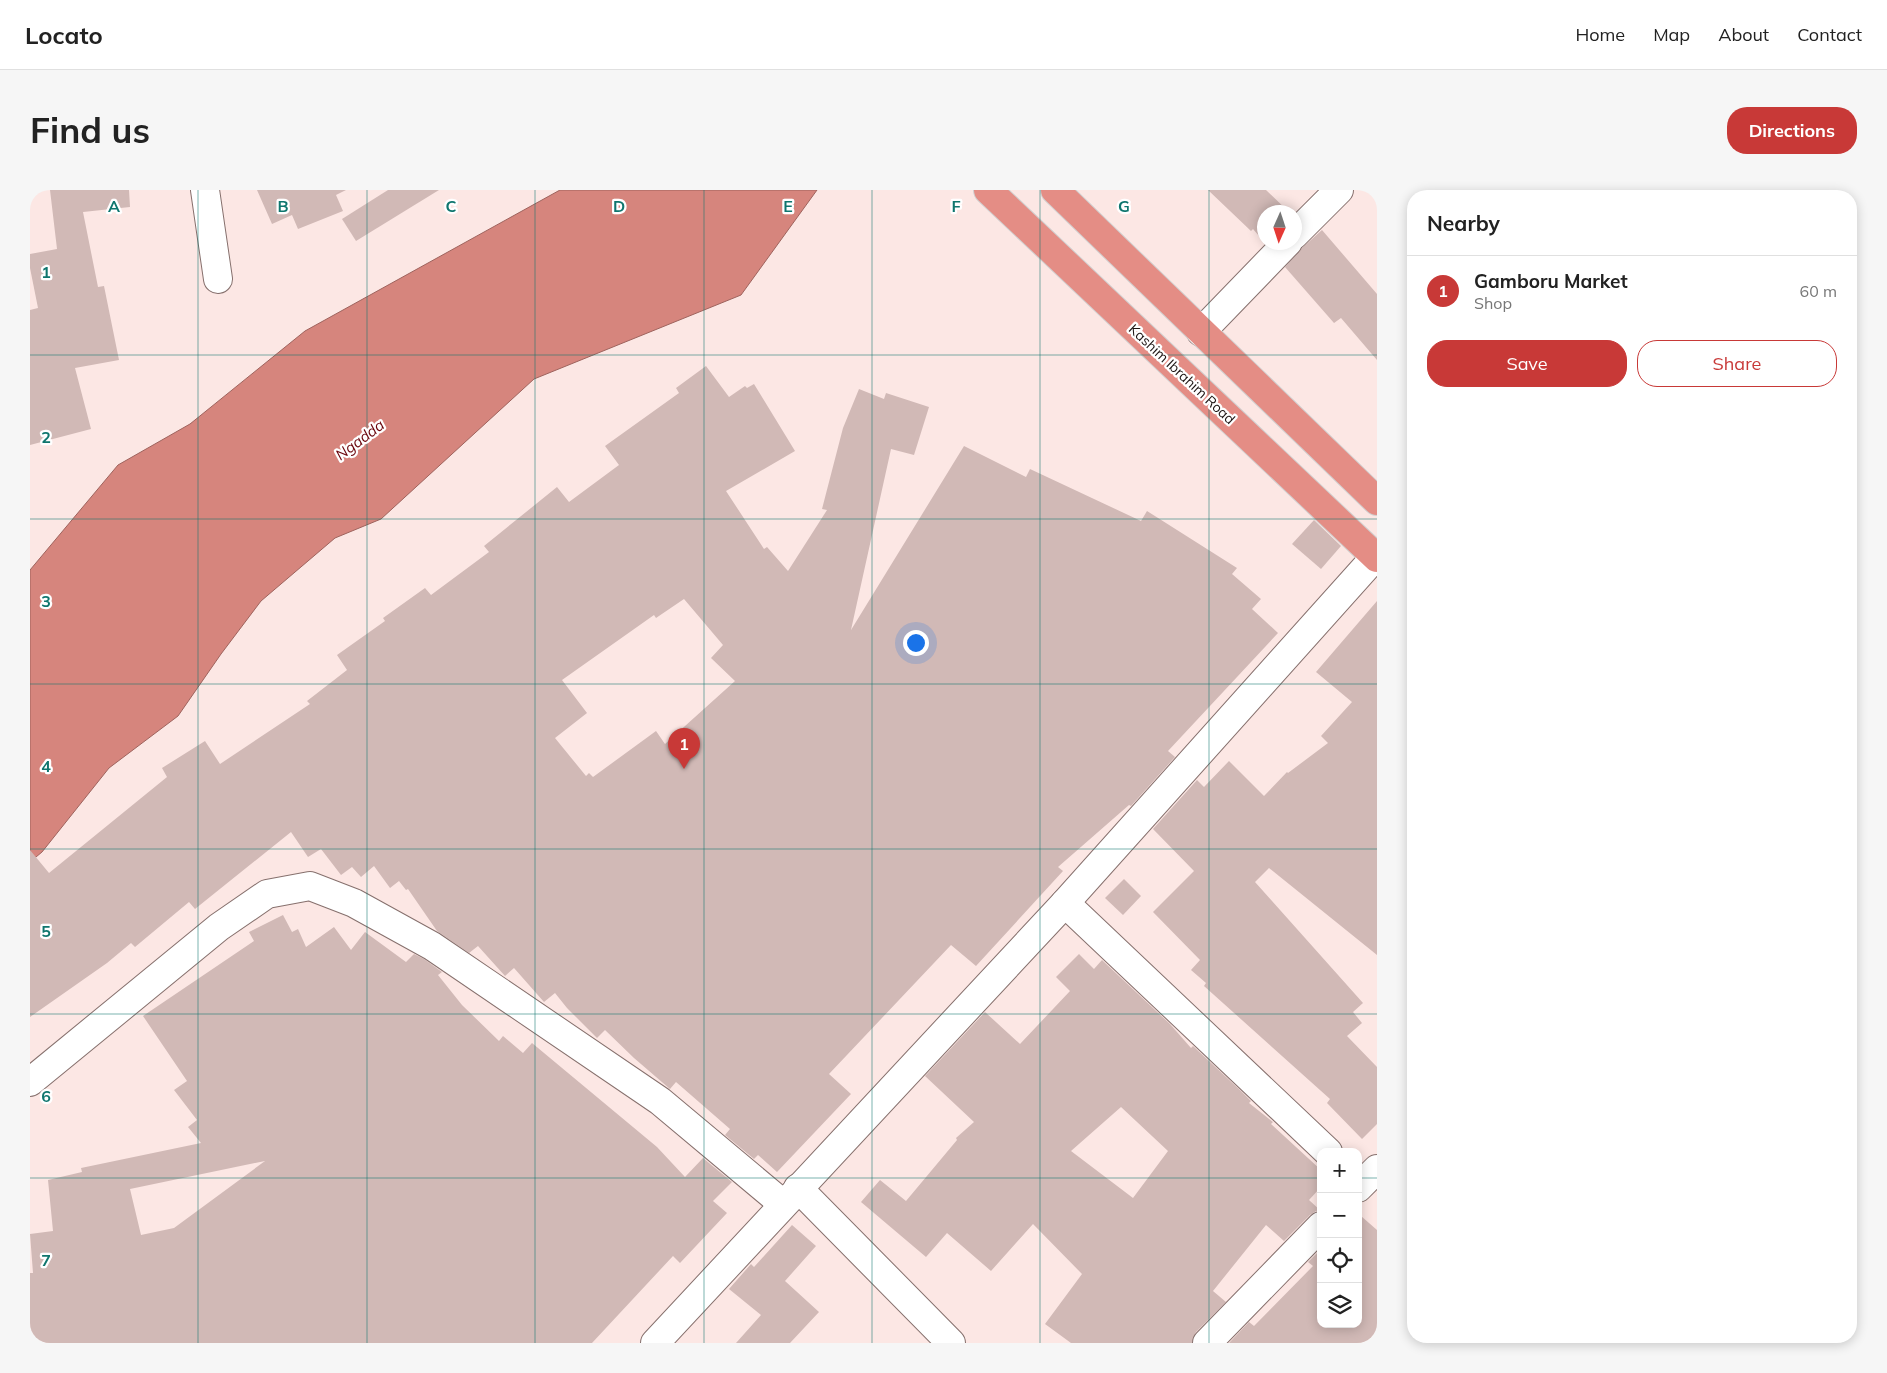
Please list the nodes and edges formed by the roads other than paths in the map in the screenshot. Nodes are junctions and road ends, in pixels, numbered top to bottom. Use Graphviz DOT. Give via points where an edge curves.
graph roads {
  1 [pos="205,190"];
  2 [pos="988,190"];
  3 [pos="1339,190"];
  4 [pos="1060,195"];
  5 [pos="1302,227"];
  6 [pos="1280,250"];
  7 [pos="218,279"];
  8 [pos="1201,332"];
  9 [pos="1377,501"];
  10 [pos="1376,557"];
  11 [pos="1065,903"];
  12 [pos="30,1082"];
  13 [pos="1324,1148"];
  14 [pos="791,1196"];
  15 [pos="1317,1230"];
  16 [pos="655,1343"];
  17 [pos="951,1343"];
  18 [pos="1207,1343"];
  1 -- 7 [label="street"];
  2 -- 10 [label="highway, Kashim Ibrahim Road"];
  3 -- 5 [label="street"];
  4 -- 8 [label="highway"];
  6 -- 8 [label="street"];
  8 -- 9 [label="highway"];
  10 -- 11 [label="street"];
  11 -- 13 [label="street"];
  11 -- 14 [label="street"];
  12 -- 14 [label="street" via="219,927 267,894 310,886 354,903 432,946 660,1101"];
  14 -- 16 [label="street"];
  14 -- 17 [label="street"];
  15 -- 18 [label="street"];
}
